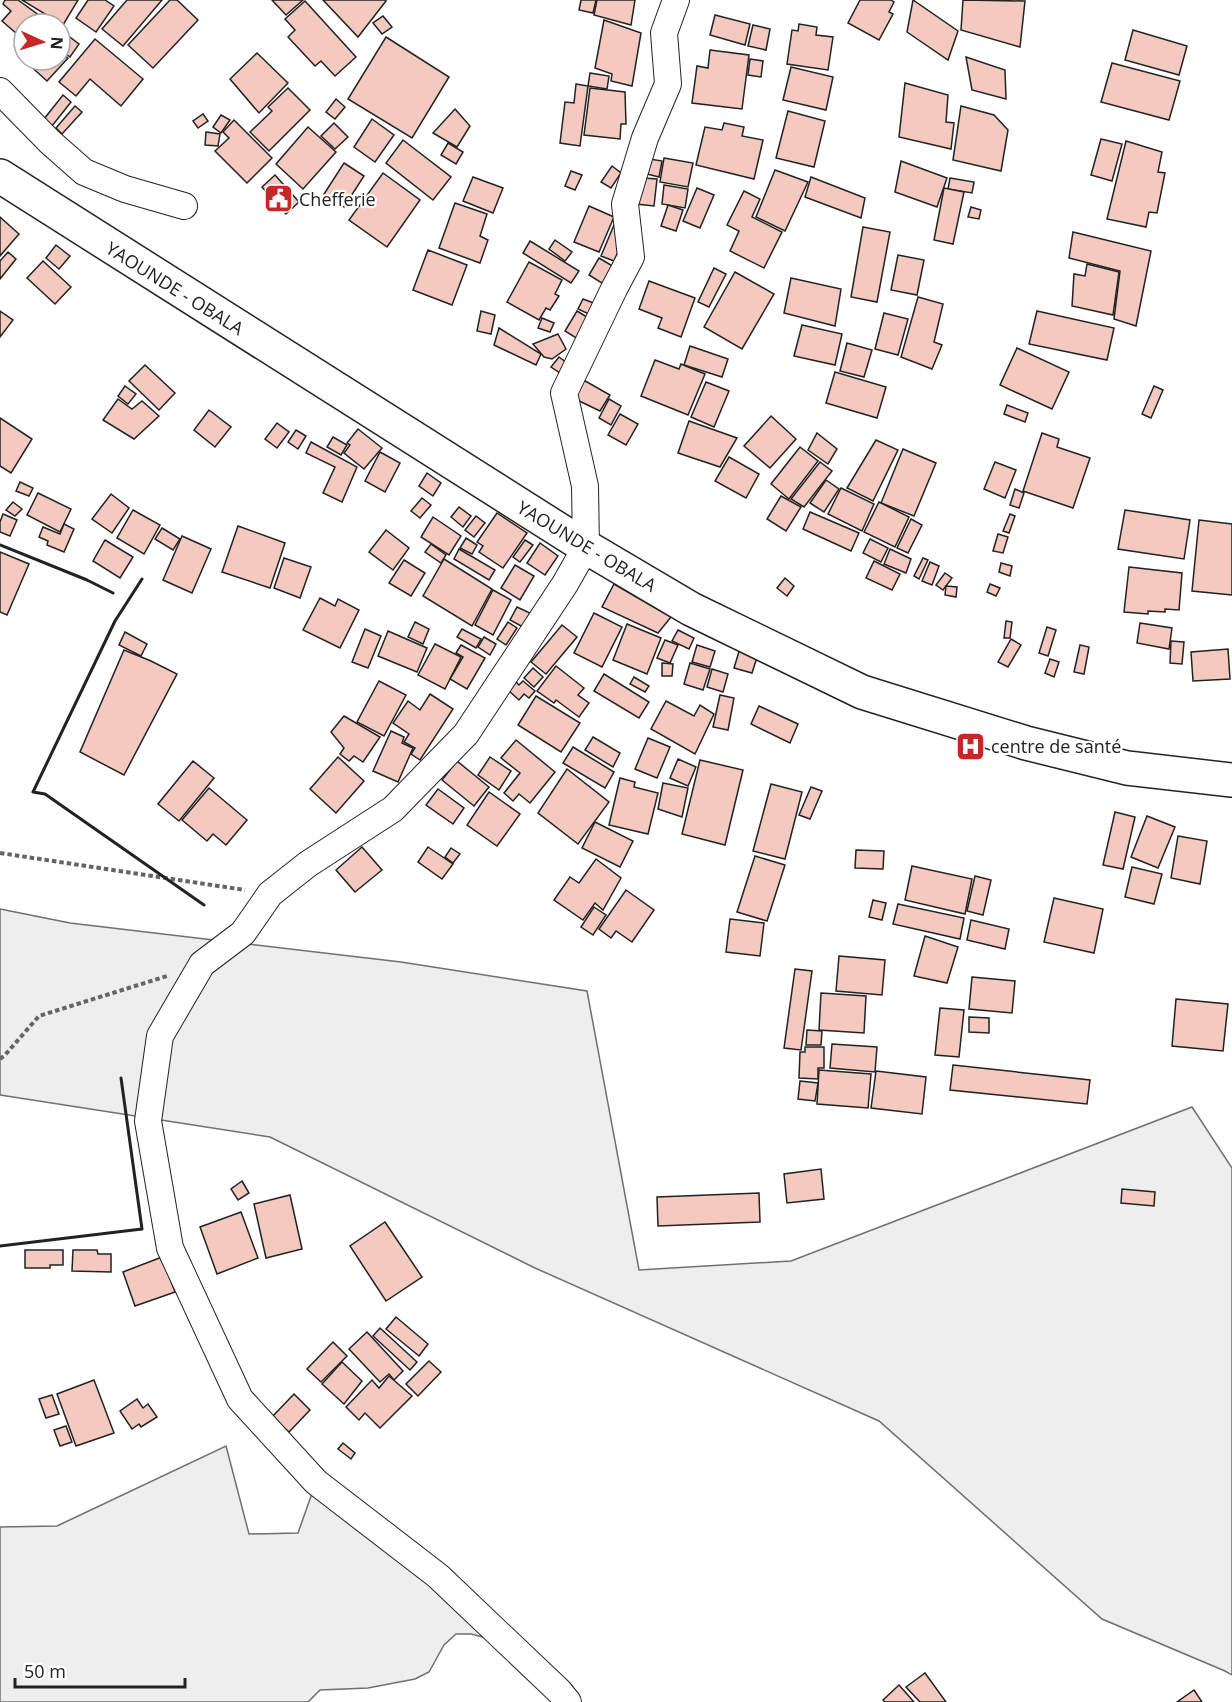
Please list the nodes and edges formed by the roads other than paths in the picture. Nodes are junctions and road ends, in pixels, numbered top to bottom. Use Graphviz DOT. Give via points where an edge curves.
graph roads {
  1 [pos="676,0"];
  2 [pos="0,91"];
  3 [pos="0,176"];
  4 [pos="183,206"];
  5 [pos="586,547"];
  6 [pos="1232,780"];
  7 [pos="568,1702"];
  1 -- 5 [label="street" via="664,33 668,84 645,138 625,204 631,257 564,393 585,486"];
  2 -- 4 [label="street" via="84,172"];
  3 -- 5 [label="highway, YAOUNDE - OBALA"];
  5 -- 6 [label="highway, YAOUNDE - OBALA" via="691,609 862,692 1127,768"];
  5 -- 7 [label="street" via="466,734 393,808 270,894 243,933 202,964 160,1036 148,1120 170,1248 240,1399 316,1482 438,1576"];
}
